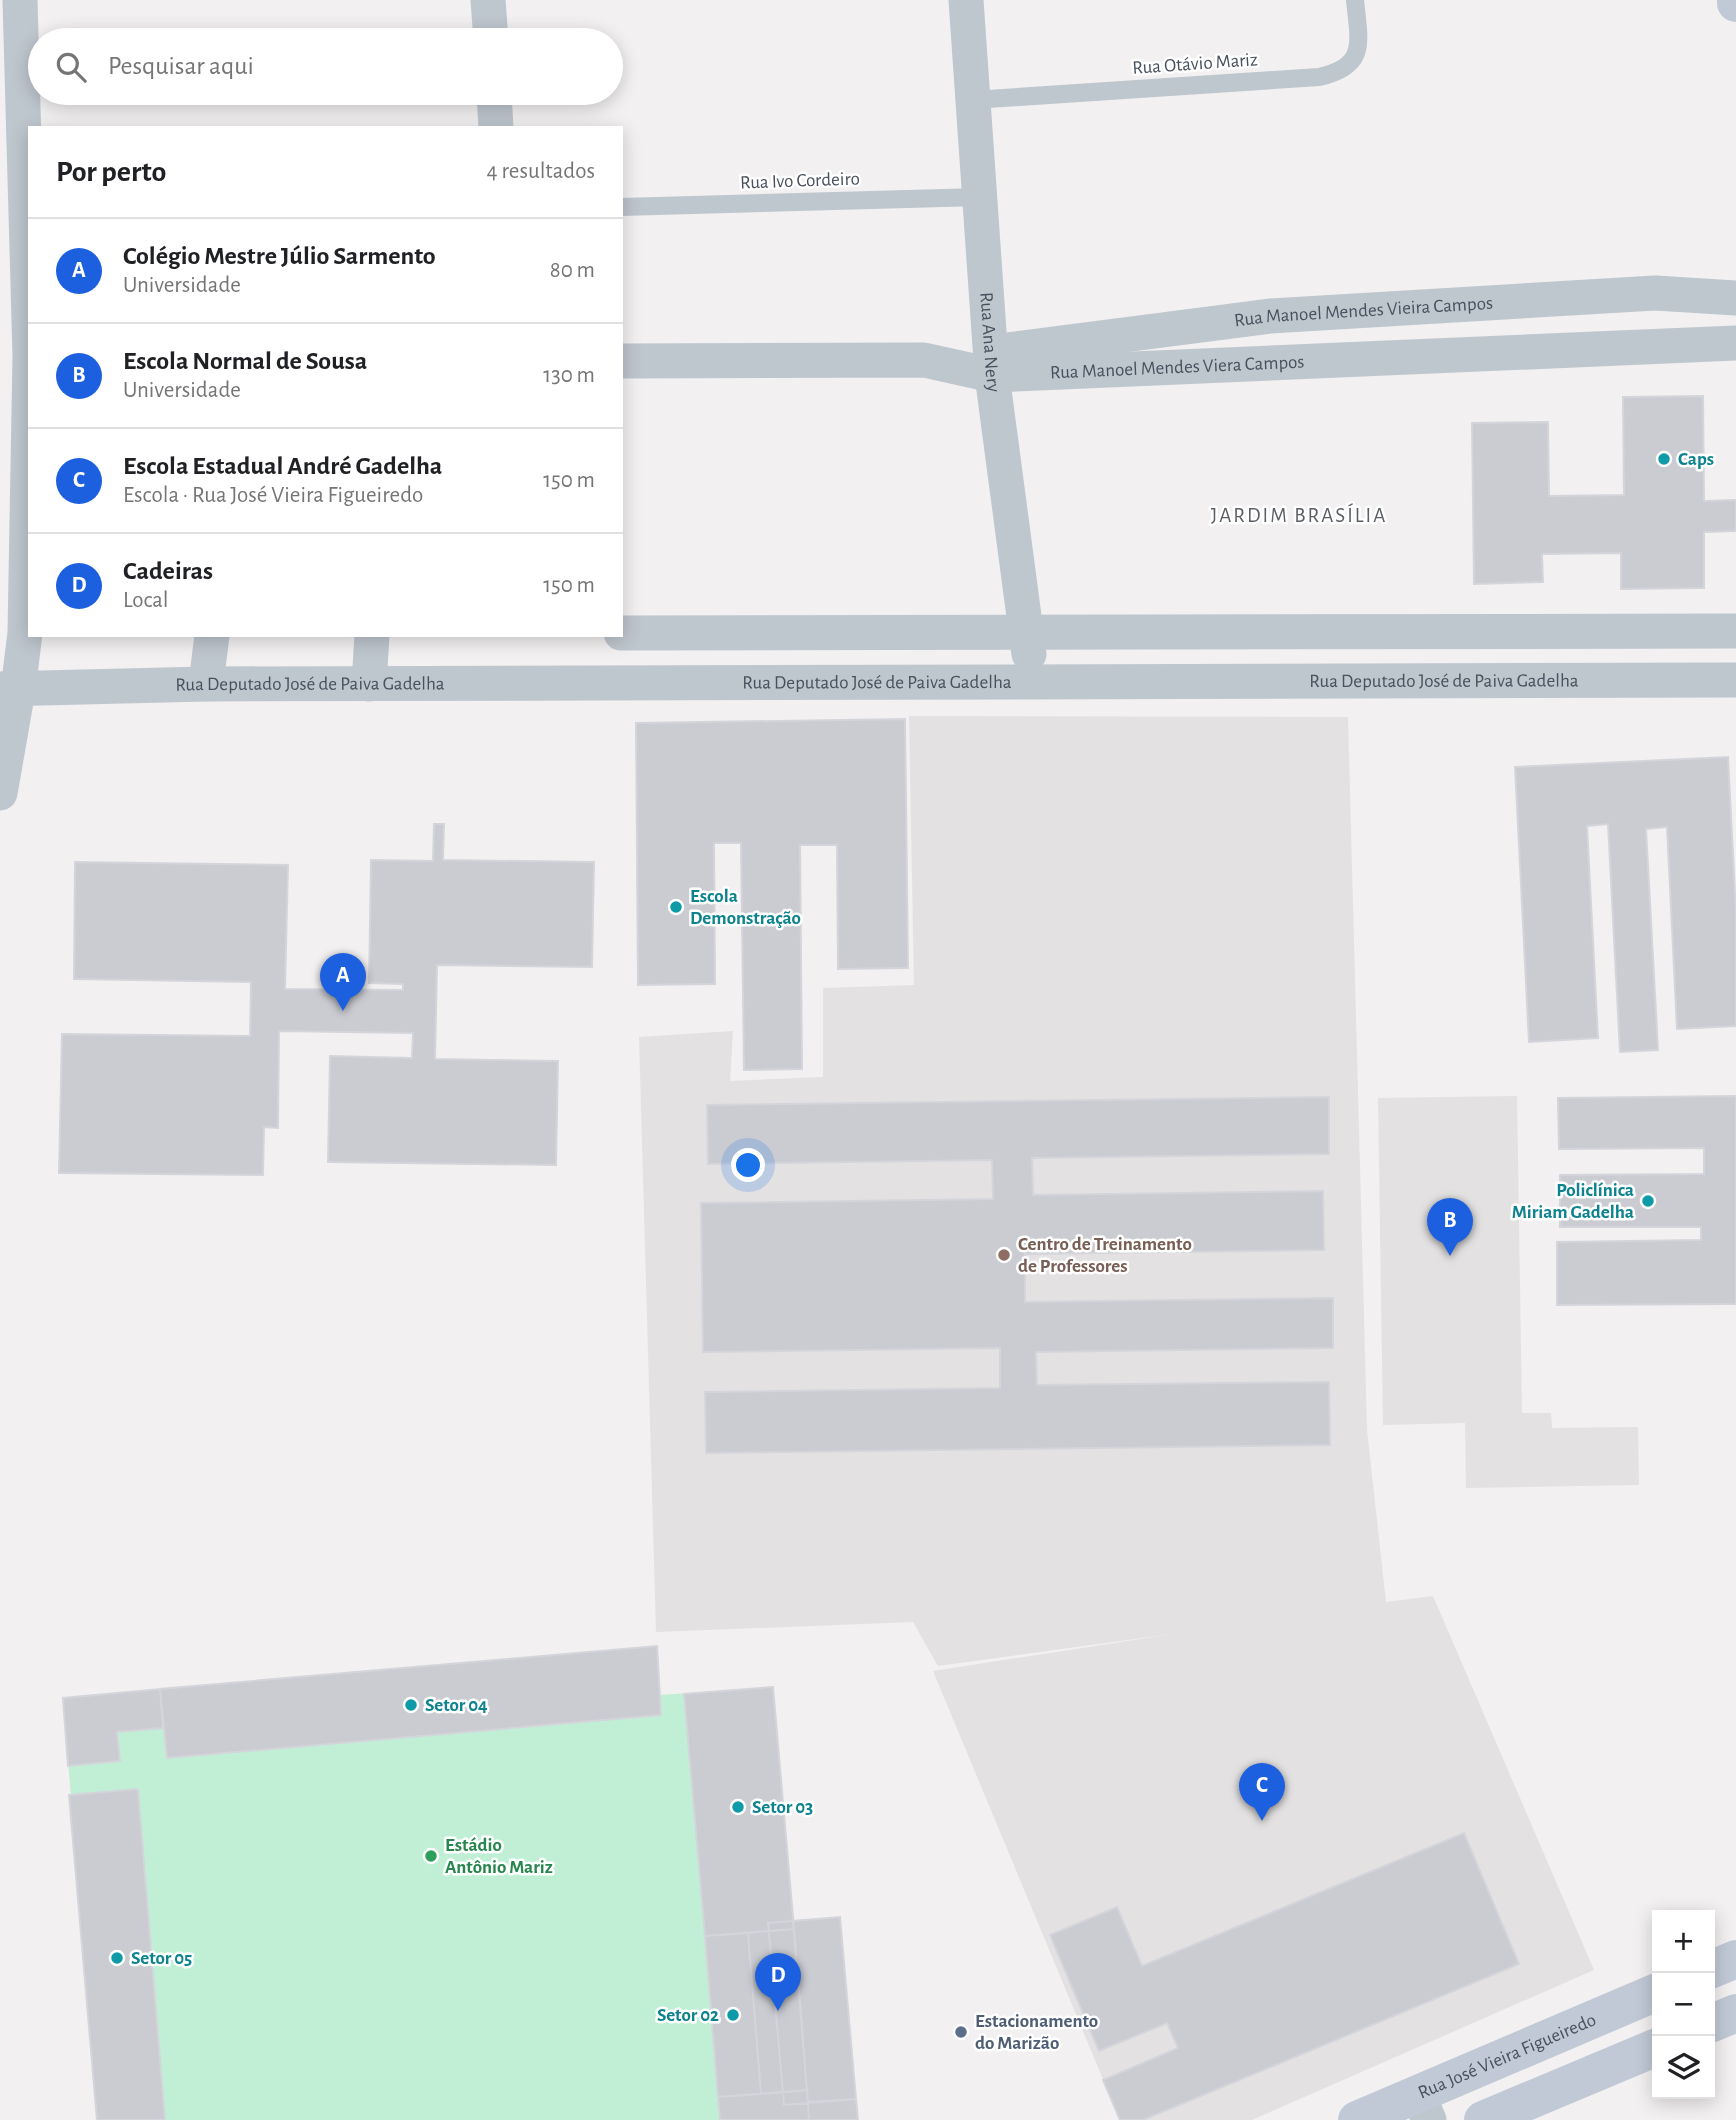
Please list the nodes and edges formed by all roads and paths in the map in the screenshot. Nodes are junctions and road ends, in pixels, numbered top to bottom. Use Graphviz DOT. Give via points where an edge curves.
graph roads {
  1 [pos="20,0"];
  2 [pos="488,0"];
  3 [pos="966,0"];
  4 [pos="1355,0"];
  5 [pos="490,28"];
  6 [pos="973,100"];
  7 [pos="495,105"];
  8 [pos="496,126"];
  9 [pos="980,197"];
  10 [pos="623,207"];
  11 [pos="28,225"];
  12 [pos="1736,298"];
  13 [pos="1736,343"];
  14 [pos="623,361"];
  15 [pos="992,364"];
  16 [pos="28,402"];
  17 [pos="1736,631"];
  18 [pos="1029,632"];
  19 [pos="18,633"];
  20 [pos="623,633"];
  21 [pos="1415,633"];
  22 [pos="1239,634"];
  23 [pos="212,637"];
  24 [pos="372,637"];
  25 [pos="1736,680"];
  26 [pos="1030,682"];
  27 [pos="1237,682"];
  28 [pos="1415,682"];
  29 [pos="206,684"];
  30 [pos="369,684"];
  31 [pos="9,689"];
  32 [pos="0,793"];
  33 [pos="1736,1959"];
  34 [pos="1715,1968"];
  35 [pos="1652,1994"];
  36 [pos="1736,2013"];
  37 [pos="1715,2022"];
  38 [pos="1652,2049"];
  39 [pos="1424,2107"];
  40 [pos="1357,2120"];
  41 [pos="1483,2120"];
  1 -- 11 [label="street"];
  2 -- 5 [label="street"];
  3 -- 6 [label="street, Rua Ana Nery"];
  4 -- 6 [label="lane, Rua Otávio Mariz" via="1355,58 1343,72 1319,78"];
  6 -- 9 [label="street, Rua Ana Nery"];
  7 -- 8 [label="street"];
  9 -- 10 [label="lane, Rua Ivo Cordeiro"];
  9 -- 15 [label="street, Rua Ana Nery"];
  12 -- 15 [label="street, Rua Manoel Mendes Vieira Campos" via="1655,293 1270,316"];
  13 -- 15 [label="street, Rua Manoel Mendes Viera Campos"];
  14 -- 15 [label="street, Rua Manoel Mendes Viera Campos"];
  15 -- 18 [label="street, Rua Ana Nery"];
  16 -- 19 [label="street"];
  17 -- 21 [label="street"];
  18 -- 20 [label="street"];
  18 -- 22 [label="street"];
  18 -- 26 [label="street, Rua Ana Nery"];
  19 -- 31 [label="street"];
  21 -- 22 [label="street"];
  21 -- 28 [label="street"];
  22 -- 27 [label="street"];
  23 -- 29 [label="street"];
  24 -- 30 [label="street"];
  25 -- 28 [label="street, Rua Deputado José de Paiva Gadelha"];
  26 -- 27 [label="street, Rua Deputado José de Paiva Gadelha"];
  26 -- 30 [label="street, Rua Deputado José de Paiva Gadelha"];
  27 -- 28 [label="street, Rua Deputado José de Paiva Gadelha"];
  29 -- 30 [label="street, Rua Deputado José de Paiva Gadelha"];
  29 -- 31 [label="street, Rua Deputado José de Paiva Gadelha"];
  31 -- 32 [label="street"];
  33 -- 34 [label="street"];
  35 -- 39 [label="street, Rua José Vieira Figueiredo"];
  36 -- 37 [label="street"];
  38 -- 41 [label="street"];
  39 -- 40 [label="street, Rua José Vieira Figueiredo"];
}
